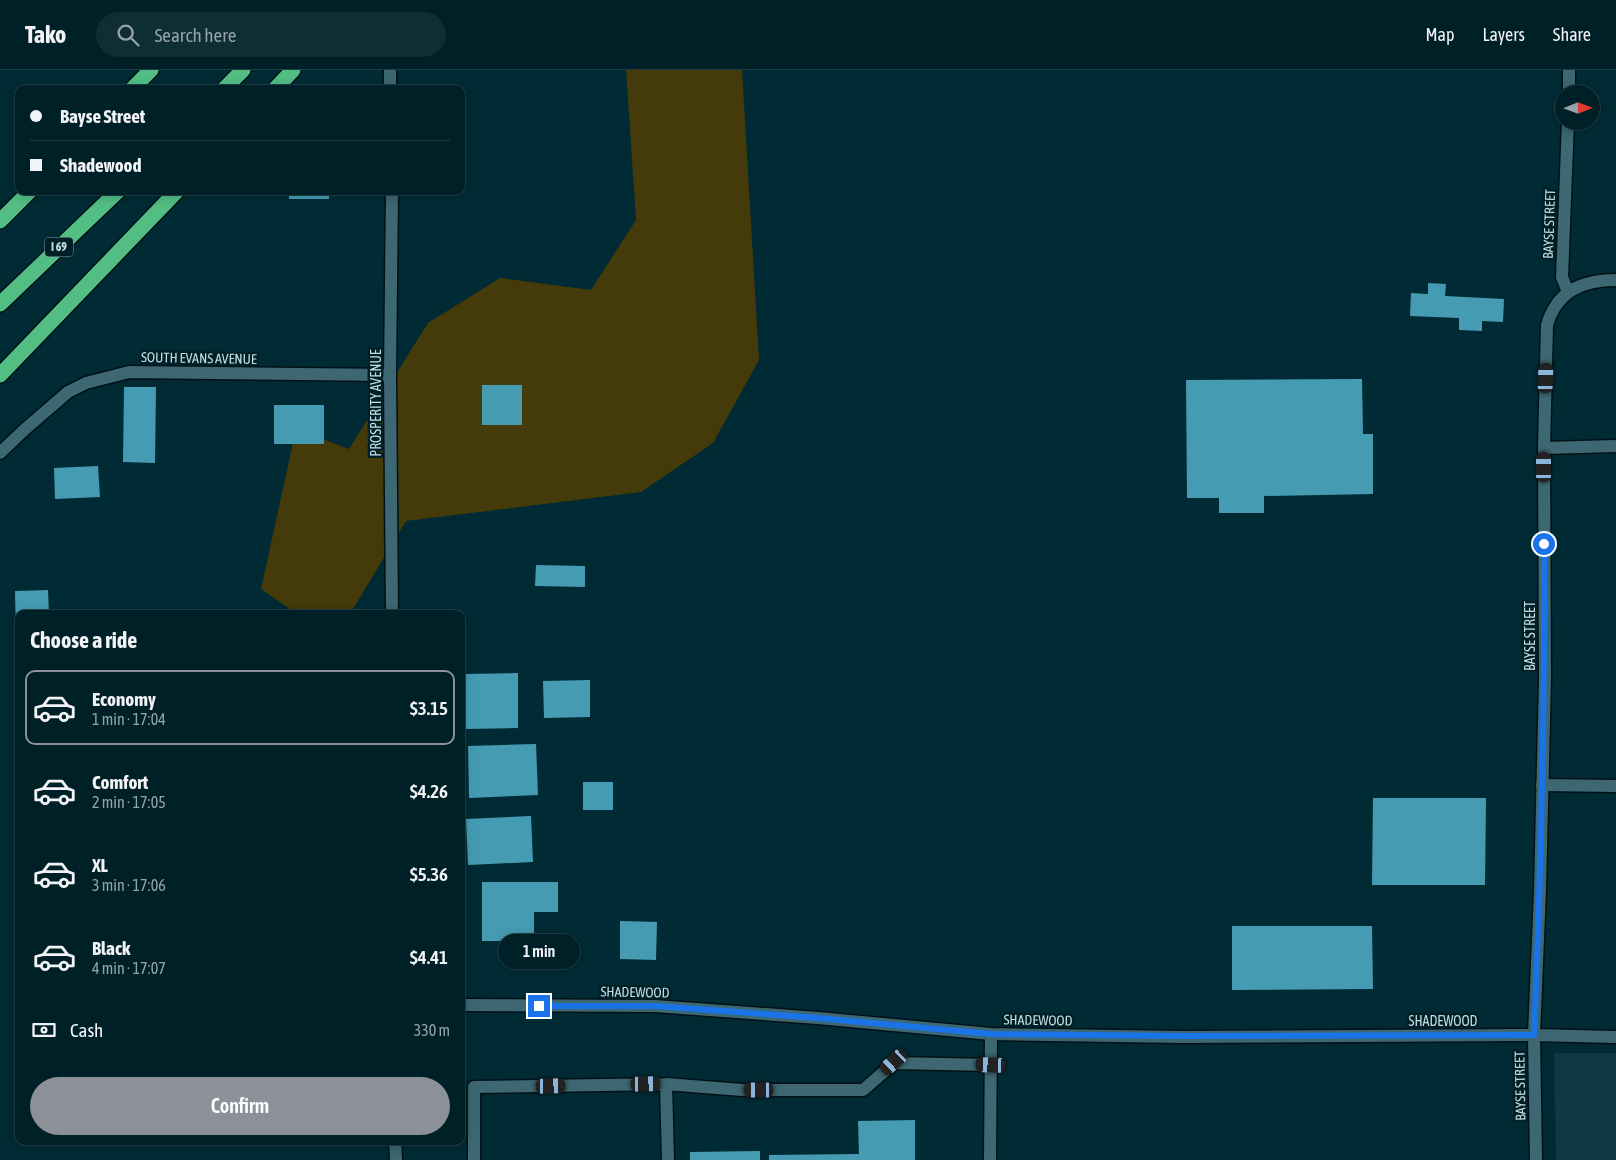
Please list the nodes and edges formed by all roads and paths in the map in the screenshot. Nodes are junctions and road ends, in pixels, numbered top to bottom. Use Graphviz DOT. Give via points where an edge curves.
graph roads {
  1 [pos="151,70"];
  2 [pos="243,70"];
  3 [pos="293,70"];
  4 [pos="390,70"];
  5 [pos="1569,70"];
  6 [pos="136,85"];
  7 [pos="228,85"];
  8 [pos="279,85"];
  9 [pos="390,85"];
  10 [pos="1569,85"];
  11 [pos="1568,130"];
  12 [pos="26,195"];
  13 [pos="114,195"];
  14 [pos="173,195"];
  15 [pos="392,195"];
  16 [pos="0,221"];
  17 [pos="1616,280"];
  18 [pos="1568,292"];
  19 [pos="0,304"];
  20 [pos="0,375"];
  21 [pos="390,375"];
  22 [pos="1616,446"];
  23 [pos="1544,448"];
  24 [pos="0,453"];
  25 [pos="392,610"];
  26 [pos="1542,785"];
  27 [pos="1616,786"];
  28 [pos="465,1005"];
  29 [pos="991,1034"];
  30 [pos="1534,1035"];
  31 [pos="1616,1037"];
  32 [pos="991,1065"];
  33 [pos="666,1084"];
  34 [pos="395,1145"];
  35 [pos="396,1160"];
  36 [pos="474,1160"];
  37 [pos="668,1160"];
  38 [pos="990,1160"];
  39 [pos="1536,1160"];
  1 -- 6 [label="highway"];
  2 -- 7 [label="highway"];
  3 -- 8 [label="highway"];
  4 -- 9 [label="street"];
  5 -- 10 [label="street"];
  11 -- 18 [label="street, BAYSE STREET" via="1562,277"];
  12 -- 16 [label="highway"];
  13 -- 19 [label="highway, I 69"];
  14 -- 20 [label="highway"];
  15 -- 21 [label="street, PROSPERITY AVENUE"];
  17 -- 18 [label="street" via="1585,284"];
  18 -- 23 [label="street, BAYSE STREET" via="1551,312 1547,326"];
  21 -- 24 [label="street, SOUTH EVANS AVENUE" via="129,372 86,383 68,392"];
  21 -- 25 [label="street, PROSPERITY AVENUE"];
  22 -- 23 [label="street"];
  23 -- 26 [label="street, BAYSE STREET"];
  26 -- 27 [label="street"];
  26 -- 30 [label="street, BAYSE STREET"];
  28 -- 29 [label="street, SHADEWOOD" via="655,1006"];
  29 -- 30 [label="street, SHADEWOOD"];
  29 -- 32 [label="street"];
  30 -- 31 [label="street, SHADEWOOD"];
  30 -- 39 [label="street, BAYSE STREET"];
  32 -- 33 [label="street" via="894,1062 863,1090 742,1090"];
  32 -- 38 [label="street"];
  33 -- 36 [label="street" via="474,1087"];
  33 -- 37 [label="street"];
  34 -- 35 [label="street"];
}
